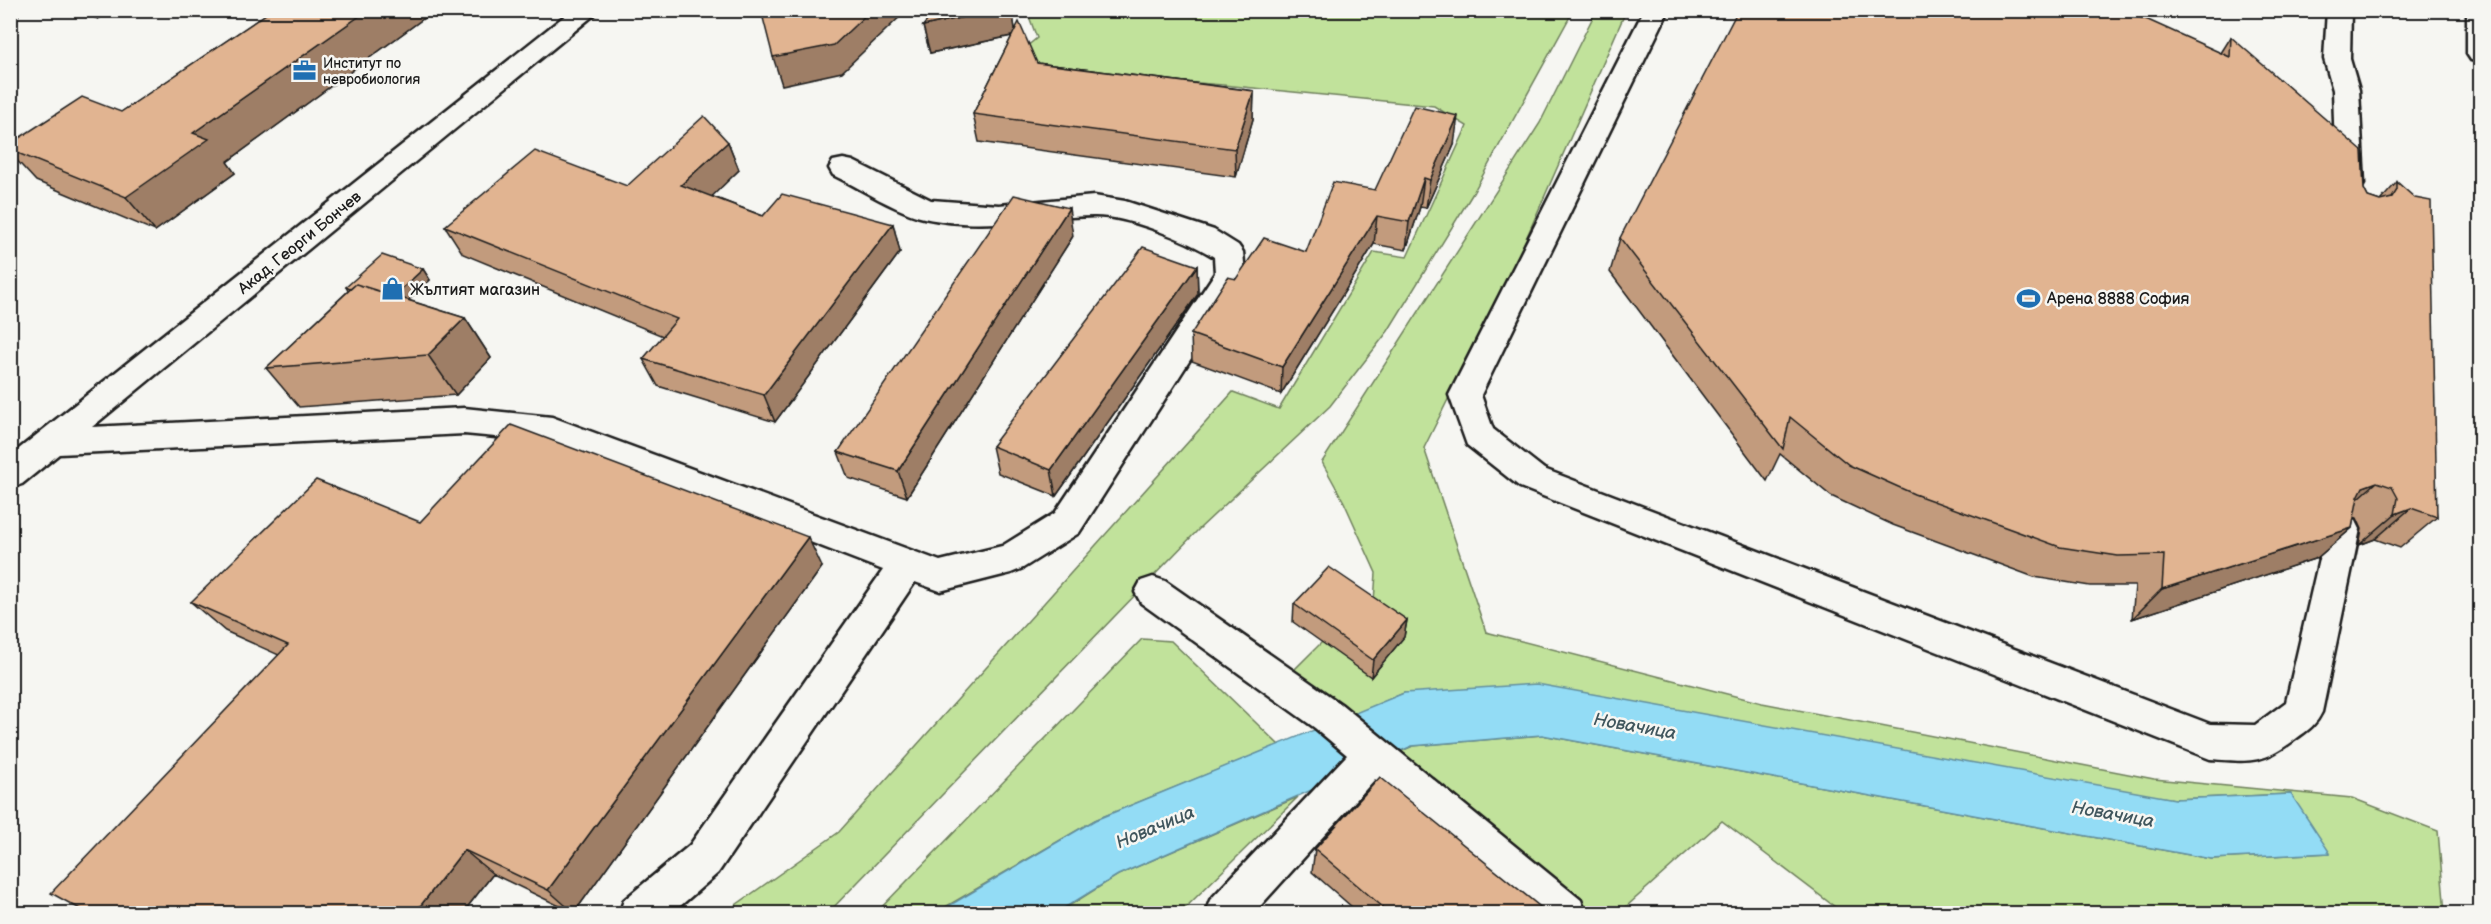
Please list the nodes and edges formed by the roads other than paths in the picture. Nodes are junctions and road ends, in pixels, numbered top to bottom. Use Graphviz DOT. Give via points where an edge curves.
graph roads {
  1 [pos="588,10"];
  2 [pos="1657,10"];
  3 [pos="2339,10"];
  4 [pos="2479,10"];
  5 [pos="2481,54"];
  6 [pos="843,168"];
  7 [pos="2351,212"];
  8 [pos="50,442"];
  9 [pos="10,475"];
  10 [pos="2343,529"];
  11 [pos="907,564"];
  12 [pos="1153,592"];
  13 [pos="1370,752"];
  14 [pos="639,914"];
  15 [pos="1225,914"];
  16 [pos="1566,914"];
  1 -- 8 [label="street, Акад. Георги Бончев"];
  2 -- 10 [label="street" via="1465,394 1479,436 1532,478 2210,741 2232,743 2262,742 2303,712"];
  3 -- 7 [label="street" via="2337,59 2346,90"];
  4 -- 5 [label="street"];
  6 -- 11 [label="street" via="926,209 999,215 1094,206 1115,208 1204,237 1228,252 1230,274 1067,523 1011,558 940,576"];
  8 -- 9 [label="street, Акад. Георги Бончев"];
  8 -- 11 [label="street" via="464,421 552,430"];
  11 -- 14 [label="street" via="704,859"];
  12 -- 13 [label="street" via="1328,716"];
  13 -- 15 [label="street"];
  13 -- 16 [label="street"];
}
